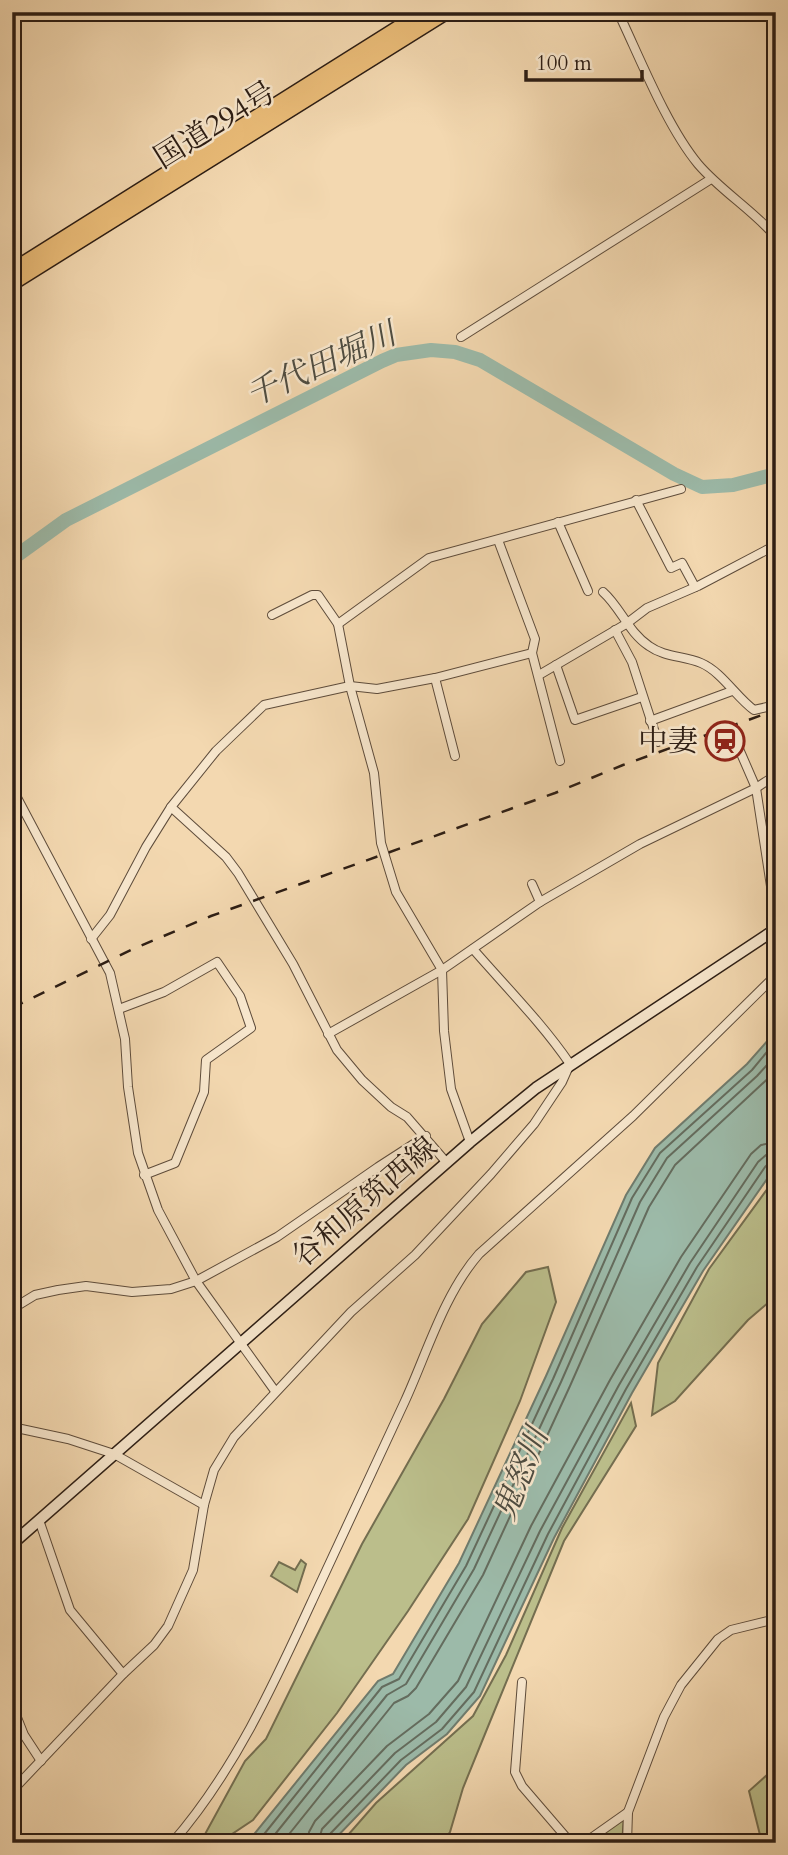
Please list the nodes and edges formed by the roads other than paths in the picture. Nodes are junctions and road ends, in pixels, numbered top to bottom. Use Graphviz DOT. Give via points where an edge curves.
graph roads {
  1 [pos="424,12"];
  2 [pos="446,12"];
  3 [pos="618,12"];
  4 [pos="711,179"];
  5 [pos="776,237"];
  6 [pos="12,271"];
  7 [pos="12,283"];
  8 [pos="461,337"];
  9 [pos="681,489"];
  10 [pos="636,500"];
  11 [pos="558,522"];
  12 [pos="498,540"];
  13 [pos="776,545"];
  14 [pos="695,587"];
  15 [pos="588,591"];
  16 [pos="603,592"];
  17 [pos="272,615"];
  18 [pos="338,624"];
  19 [pos="626,624"];
  20 [pos="615,630"];
  21 [pos="532,653"];
  22 [pos="556,665"];
  23 [pos="539,675"];
  24 [pos="435,678"];
  25 [pos="350,686"];
  26 [pos="732,691"];
  27 [pos="642,697"];
  28 [pos="776,705"];
  29 [pos="650,721"];
  30 [pos="658,742"];
  31 [pos="736,742"];
  32 [pos="456,756"];
  33 [pos="560,761"];
  34 [pos="776,775"];
  35 [pos="12,788"];
  36 [pos="756,788"];
  37 [pos="171,807"];
  38 [pos="532,884"];
  39 [pos="540,902"];
  40 [pos="776,919"];
  41 [pos="776,929"];
  42 [pos="91,939"];
  43 [pos="473,949"];
  44 [pos="442,970"];
  45 [pos="776,975"];
  46 [pos="119,1009"];
  47 [pos="328,1034"];
  48 [pos="570,1064"];
  49 [pos="426,1136"];
  50 [pos="470,1142"];
  51 [pos="447,1163"];
  52 [pos="144,1175"];
  53 [pos="196,1281"];
  54 [pos="12,1309"];
  55 [pos="241,1342"];
  56 [pos="275,1391"];
  57 [pos="12,1427"];
  58 [pos="114,1454"];
  59 [pos="204,1505"];
  60 [pos="39,1520"];
  61 [pos="12,1544"];
  62 [pos="776,1619"];
  63 [pos="123,1674"];
  64 [pos="522,1682"];
  65 [pos="12,1705"];
  66 [pos="41,1761"];
  67 [pos="12,1791"];
  68 [pos="628,1812"];
  69 [pos="172,1843"];
  70 [pos="571,1843"];
  71 [pos="584,1843"];
  72 [pos="627,1843"];
  1 -- 6 [label="highway, 国道294号"];
  2 -- 7 [label="highway, 国道294号"];
  3 -- 4 [label="street" via="683,142"];
  4 -- 5 [label="street"];
  4 -- 8 [label="street"];
  9 -- 10 [label="street"];
  10 -- 11 [label="street"];
  10 -- 14 [label="street" via="671,568 682,563"];
  11 -- 12 [label="street"];
  11 -- 15 [label="street"];
  12 -- 18 [label="street" via="429,558"];
  12 -- 21 [label="street" via="535,639"];
  13 -- 14 [label="street"];
  14 -- 19 [label="street" via="647,608"];
  16 -- 19 [label="street"];
  17 -- 18 [label="street" via="318,595"];
  18 -- 25 [label="street"];
  19 -- 20 [label="street"];
  19 -- 26 [label="street" via="662,653 702,663"];
  20 -- 22 [label="street"];
  20 -- 27 [label="street" via="632,662"];
  21 -- 23 [label="street"];
  21 -- 24 [label="street"];
  22 -- 23 [label="street"];
  22 -- 27 [label="street" via="575,720"];
  23 -- 33 [label="street"];
  24 -- 25 [label="street" via="377,690"];
  24 -- 32 [label="street"];
  25 -- 37 [label="street" via="264,705 216,751"];
  25 -- 44 [label="street" via="374,773 381,843 396,892"];
  26 -- 28 [label="street" via="754,710"];
  26 -- 29 [label="street"];
  27 -- 29 [label="street"];
  29 -- 30 [label="street"];
  31 -- 36 [label="street"];
  34 -- 36 [label="street"];
  35 -- 42 [label="street"];
  36 -- 39 [label="street" via="640,844"];
  36 -- 40 [label="street"];
  37 -- 42 [label="street" via="110,915"];
  37 -- 47 [label="street" via="238,873 293,964"];
  38 -- 39 [label="street"];
  39 -- 43 [label="street"];
  41 -- 48 [label="main road, 谷和原筑西線"];
  42 -- 46 [label="street" via="110,973"];
  43 -- 44 [label="street"];
  43 -- 48 [label="street" via="550,1034"];
  44 -- 47 [label="street"];
  44 -- 50 [label="street" via="451,1089"];
  45 -- 69 [label="street" via="633,1116 464,1272 287,1654 227,1769 198,1814"];
  46 -- 52 [label="street"];
  46 -- 52 [label="street" via="164,992 217,962 240,996 251,1028 206,1060 204,1092 175,1163"];
  47 -- 49 [label="street" via="362,1080"];
  48 -- 50 [label="main road, 谷和原筑西線"];
  48 -- 56 [label="street" via="534,1124 491,1174"];
  49 -- 51 [label="street"];
  49 -- 53 [label="street" via="278,1237"];
  50 -- 51 [label="main road, 谷和原筑西線"];
  51 -- 55 [label="main road, 谷和原筑西線"];
  52 -- 53 [label="street"];
  53 -- 54 [label="street" via="171,1289 132,1292 86,1286 58,1290 35,1295"];
  53 -- 55 [label="street"];
  55 -- 56 [label="street"];
  55 -- 58 [label="main road, 谷和原筑西線"];
  56 -- 59 [label="street" via="234,1437 214,1470"];
  57 -- 58 [label="street"];
  58 -- 59 [label="street"];
  58 -- 60 [label="main road, 谷和原筑西線"];
  59 -- 63 [label="street" via="193,1570 168,1626"];
  60 -- 61 [label="main road, 谷和原筑西線"];
  60 -- 63 [label="street" via="70,1609"];
  62 -- 68 [label="street" via="731,1630 718,1639 681,1685"];
  63 -- 66 [label="street"];
  64 -- 70 [label="street" via="515,1772"];
  65 -- 66 [label="street"];
  66 -- 67 [label="street"];
  68 -- 71 [label="street"];
  68 -- 72 [label="street"];
}
